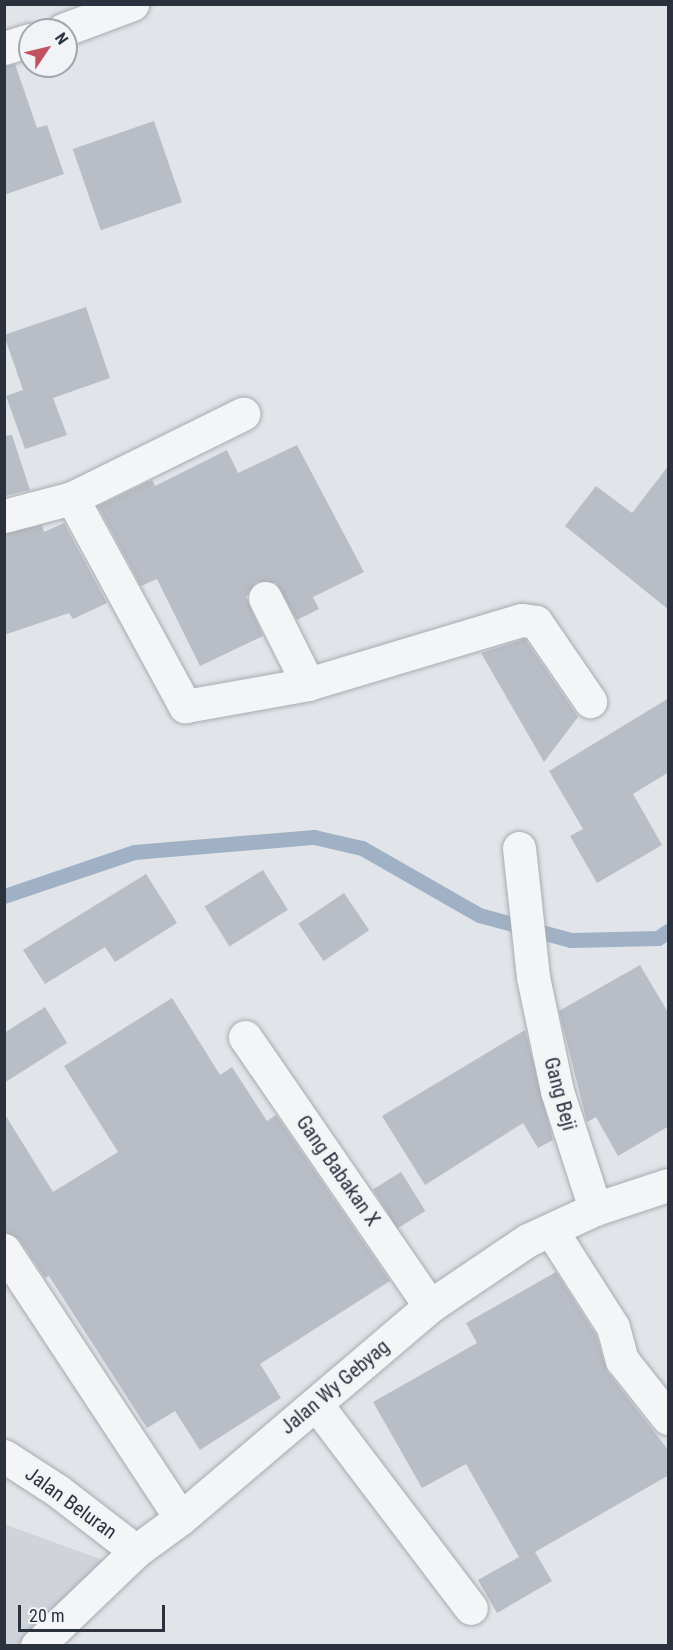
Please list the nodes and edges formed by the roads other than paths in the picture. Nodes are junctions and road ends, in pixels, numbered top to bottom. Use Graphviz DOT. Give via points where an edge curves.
graph roads {
  1 [pos="132,4"];
  2 [pos="78,24"];
  3 [pos="243,414"];
  4 [pos="72,498"];
  5 [pos="4,516"];
  6 [pos="265,598"];
  7 [pos="308,684"];
  8 [pos="590,700"];
  9 [pos="519,849"];
  10 [pos="245,1036"];
  11 [pos="669,1185"];
  12 [pos="595,1209"];
  13 [pos="551,1230"];
  14 [pos="4,1250"];
  15 [pos="430,1306"];
  16 [pos="316,1404"];
  17 [pos="669,1418"];
  18 [pos="4,1456"];
  19 [pos="181,1518"];
  20 [pos="136,1551"];
  21 [pos="471,1608"];
  22 [pos="37,1646"];
  1 -- 2 [label="street"];
  3 -- 4 [label="street"];
  4 -- 5 [label="street"];
  4 -- 7 [label="street" via="185,706"];
  6 -- 7 [label="street"];
  7 -- 8 [label="street" via="522,620 536,622"];
  9 -- 12 [label="street, Gang Beji" via="533,978 556,1091"];
  10 -- 15 [label="street, Gang Babakan X"];
  11 -- 12 [label="street, Jalan Wy Gebyag"];
  12 -- 13 [label="street, Jalan Wy Gebyag"];
  13 -- 15 [label="street, Jalan Wy Gebyag" via="528,1240"];
  13 -- 17 [label="street" via="613,1327 622,1360"];
  14 -- 19 [label="street"];
  15 -- 16 [label="street, Jalan Wy Gebyag"];
  16 -- 19 [label="street, Jalan Wy Gebyag"];
  16 -- 21 [label="street"];
  18 -- 20 [label="street, Jalan Beluran" via="58,1491"];
  19 -- 20 [label="street, Jalan Wy Gebyag"];
  20 -- 22 [label="street, Jalan Wy Gebyag"];
}
